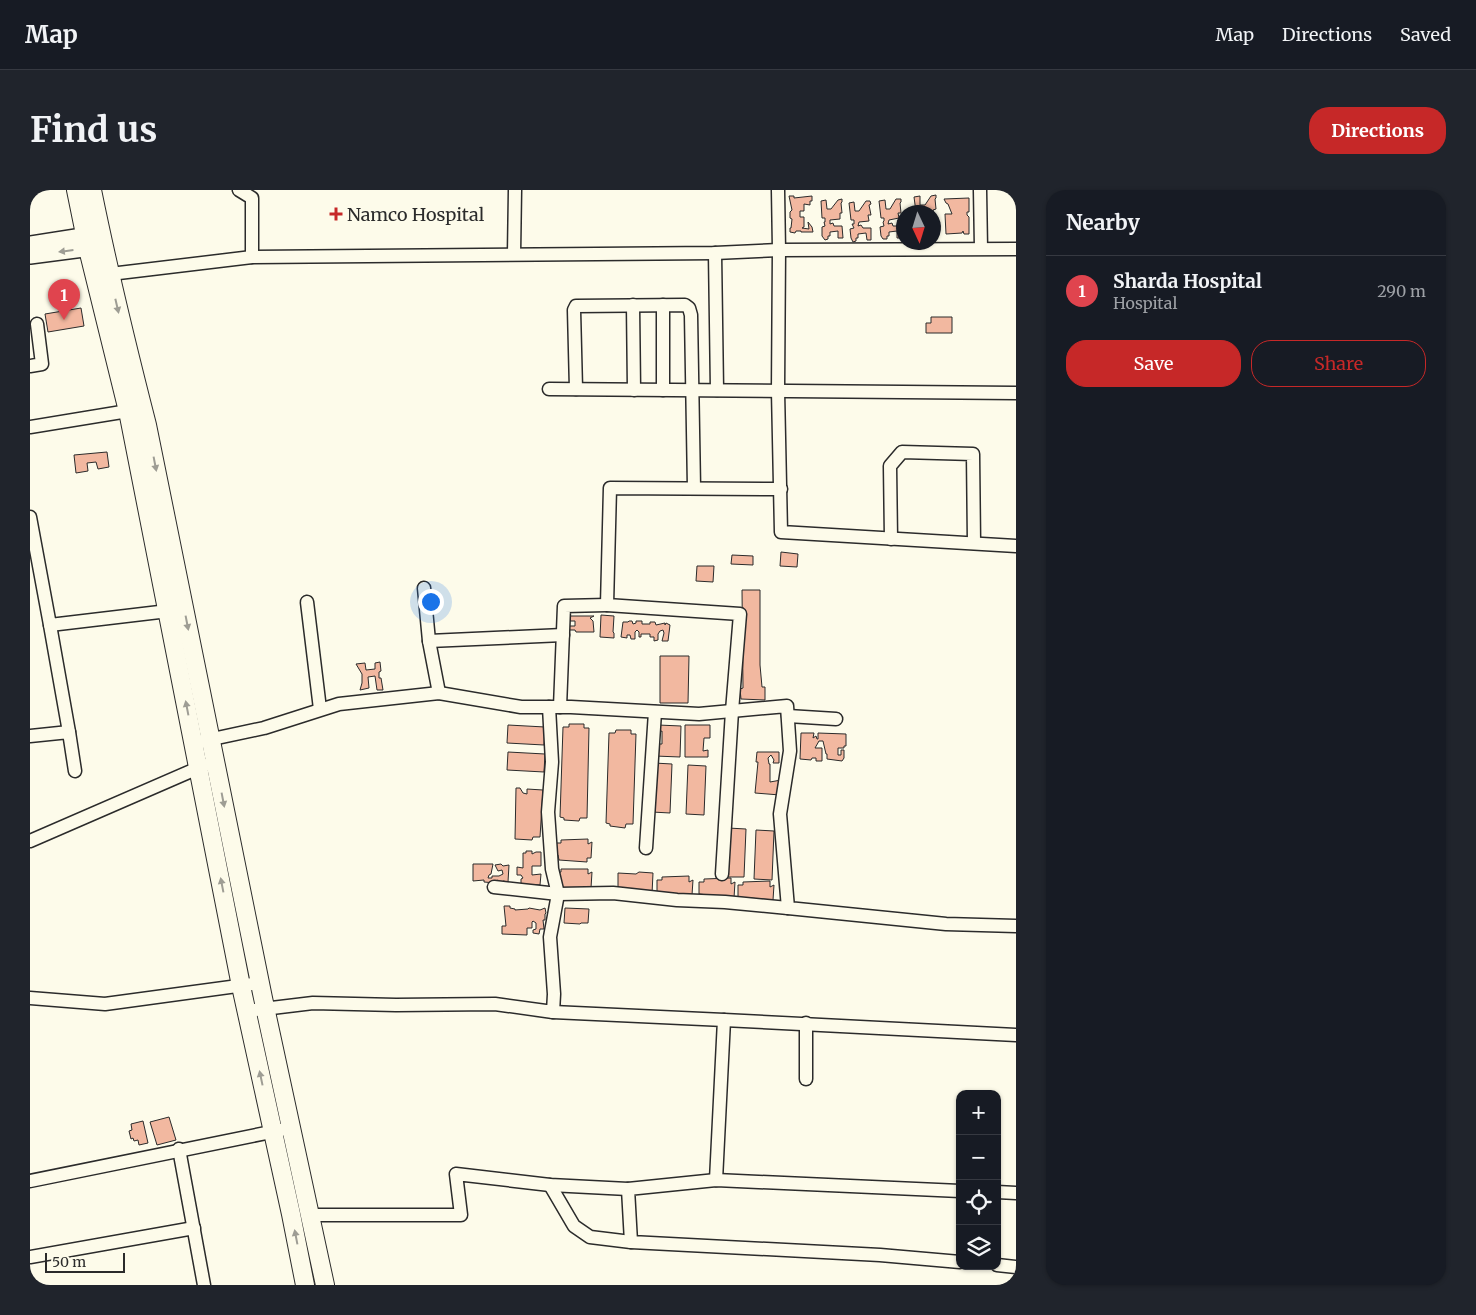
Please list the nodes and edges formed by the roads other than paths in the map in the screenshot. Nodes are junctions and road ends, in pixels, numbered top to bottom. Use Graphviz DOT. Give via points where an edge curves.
graph roads {
  1 [pos="76,190"];
  2 [pos="92,190"];
  3 [pos="239,190"];
  4 [pos="515,190"];
  5 [pos="778,190"];
  6 [pos="980,190"];
  7 [pos="94,241"];
  8 [pos="30,244"];
  9 [pos="980,248"];
  10 [pos="1016,248"];
  11 [pos="779,250"];
  12 [pos="715,253"];
  13 [pos="514,254"];
  14 [pos="30,256"];
  15 [pos="252,257"];
  16 [pos="102,275"];
  17 [pos="633,305"];
  18 [pos="663,305"];
  19 [pos="37,324"];
  20 [pos="121,355"];
  21 [pos="30,366"];
  22 [pos="548,389"];
  23 [pos="576,389"];
  24 [pos="634,390"];
  25 [pos="663,390"];
  26 [pos="693,390"];
  27 [pos="717,390"];
  28 [pos="778,391"];
  29 [pos="1016,393"];
  30 [pos="128,411"];
  31 [pos="30,427"];
  32 [pos="694,488"];
  33 [pos="781,489"];
  34 [pos="30,517"];
  35 [pos="891,539"];
  36 [pos="974,543"];
  37 [pos="1016,546"];
  38 [pos="424,588"];
  39 [pos="307,602"];
  40 [pos="606,605"];
  41 [pos="168,611"];
  42 [pos="50,625"];
  43 [pos="563,635"];
  44 [pos="429,641"];
  45 [pos="439,693"];
  46 [pos="555,707"];
  47 [pos="320,709"];
  48 [pos="732,711"];
  49 [pos="654,712"];
  50 [pos="788,716"];
  51 [pos="836,719"];
  52 [pos="69,732"];
  53 [pos="30,736"];
  54 [pos="202,741"];
  55 [pos="207,764"];
  56 [pos="75,771"];
  57 [pos="230,836"];
  58 [pos="212,839"];
  59 [pos="30,841"];
  60 [pos="646,848"];
  61 [pos="722,874"];
  62 [pos="494,887"];
  63 [pos="558,894"];
  64 [pos="788,908"];
  65 [pos="246,914"];
  66 [pos="228,917"];
  67 [pos="1016,926"];
  68 [pos="260,983"];
  69 [pos="241,986"];
  70 [pos="30,998"];
  71 [pos="265,1008"];
  72 [pos="247,1011"];
  73 [pos="553,1012"];
  74 [pos="724,1020"];
  75 [pos="806,1023"];
  76 [pos="1016,1035"];
  77 [pos="806,1079"];
  78 [pos="291,1127"];
  79 [pos="273,1131"];
  80 [pos="179,1150"];
  81 [pos="716,1180"];
  82 [pos="30,1181"];
  83 [pos="550,1185"];
  84 [pos="628,1189"];
  85 [pos="956,1191"];
  86 [pos="1001,1192"];
  87 [pos="1016,1193"];
  88 [pos="310,1215"];
  89 [pos="194,1228"];
  90 [pos="631,1242"];
  91 [pos="30,1257"];
  92 [pos="956,1262"];
  93 [pos="1001,1265"];
  94 [pos="1016,1266"];
  95 [pos="204,1285"];
  96 [pos="305,1285"];
  97 [pos="325,1285"];
  1 -- 7 [label="highway"];
  2 -- 7 [label="highway"];
  3 -- 15 [label="street" via="252,198"];
  4 -- 13 [label="street"];
  5 -- 11 [label="street"];
  6 -- 9 [label="street"];
  7 -- 8 [label="main road"];
  7 -- 14 [label="main road, one-way"];
  7 -- 16 [label="highway"];
  9 -- 10 [label="street"];
  9 -- 11 [label="street"];
  11 -- 12 [label="street"];
  11 -- 28 [label="street"];
  12 -- 13 [label="street"];
  12 -- 27 [label="street"];
  13 -- 15 [label="street"];
  15 -- 16 [label="street"];
  16 -- 20 [label="highway"];
  17 -- 18 [label="street"];
  17 -- 23 [label="street" via="576,306"];
  17 -- 24 [label="street"];
  18 -- 25 [label="street"];
  18 -- 26 [label="street" via="685,305 689,308"];
  19 -- 21 [label="street" via="42,364"];
  20 -- 30 [label="highway"];
  20 -- 54 [label="highway, one-way" via="147,425"];
  22 -- 23 [label="street"];
  23 -- 24 [label="street"];
  24 -- 25 [label="street"];
  25 -- 26 [label="street"];
  26 -- 27 [label="street"];
  26 -- 32 [label="street"];
  27 -- 28 [label="street"];
  28 -- 29 [label="street"];
  28 -- 33 [label="street"];
  30 -- 31 [label="street"];
  30 -- 41 [label="highway"];
  32 -- 33 [label="street"];
  32 -- 40 [label="street" via="610,488"];
  33 -- 35 [label="street" via="782,532"];
  34 -- 42 [label="street"];
  35 -- 36 [label="street"];
  35 -- 36 [label="street" via="890,466 902,452 972,454"];
  36 -- 37 [label="street"];
  38 -- 44 [label="street"];
  39 -- 47 [label="street"];
  40 -- 43 [label="street" via="564,606"];
  40 -- 48 [label="street" via="740,614"];
  41 -- 42 [label="street"];
  54 -- 41 [label="highway, one-way"];
  42 -- 52 [label="street"];
  43 -- 44 [label="street"];
  43 -- 46 [label="street"];
  44 -- 45 [label="street"];
  45 -- 46 [label="street" via="521,707"];
  45 -- 47 [label="street"];
  46 -- 49 [label="street"];
  46 -- 63 [label="street" via="548,812 552,869"];
  47 -- 54 [label="street" via="264,728"];
  48 -- 49 [label="street" via="699,714"];
  48 -- 50 [label="street" via="787,706"];
  48 -- 61 [label="street"];
  49 -- 60 [label="street"];
  50 -- 51 [label="street"];
  50 -- 64 [label="street" via="790,750 780,814"];
  52 -- 53 [label="street"];
  52 -- 56 [label="street"];
  54 -- 55 [label="highway"];
  55 -- 57 [label="highway, one-way"];
  55 -- 58 [label="highway"];
  55 -- 59 [label="street"];
  57 -- 58 [label="highway"];
  57 -- 65 [label="highway"];
  66 -- 58 [label="highway, one-way"];
  62 -- 63 [label="street"];
  63 -- 64 [label="street" via="613,893"];
  63 -- 73 [label="street" via="550,937"];
  64 -- 67 [label="street" via="946,924"];
  65 -- 66 [label="highway"];
  65 -- 68 [label="highway"];
  66 -- 69 [label="highway"];
  68 -- 69 [label="street"];
  68 -- 71 [label="highway"];
  69 -- 70 [label="street" via="105,1004"];
  69 -- 72 [label="highway"];
  71 -- 72 [label="street"];
  71 -- 73 [label="street" via="313,1003 495,1004"];
  71 -- 78 [label="highway"];
  79 -- 72 [label="highway, one-way"];
  73 -- 74 [label="street"];
  74 -- 75 [label="street"];
  74 -- 81 [label="street"];
  75 -- 76 [label="street"];
  75 -- 77 [label="street"];
  78 -- 79 [label="street"];
  78 -- 88 [label="highway"];
  79 -- 80 [label="street"];
  96 -- 79 [label="highway, one-way"];
  80 -- 82 [label="street"];
  80 -- 89 [label="street"];
  81 -- 84 [label="street"];
  81 -- 85 [label="street"];
  83 -- 84 [label="street"];
  83 -- 88 [label="street" via="456,1174 461,1215"];
  83 -- 90 [label="street" via="574,1226 590,1237"];
  84 -- 90 [label="street"];
  86 -- 87 [label="street"];
  88 -- 97 [label="highway"];
  89 -- 91 [label="street"];
  89 -- 95 [label="street"];
  90 -- 92 [label="street"];
  93 -- 94 [label="street"];
}
